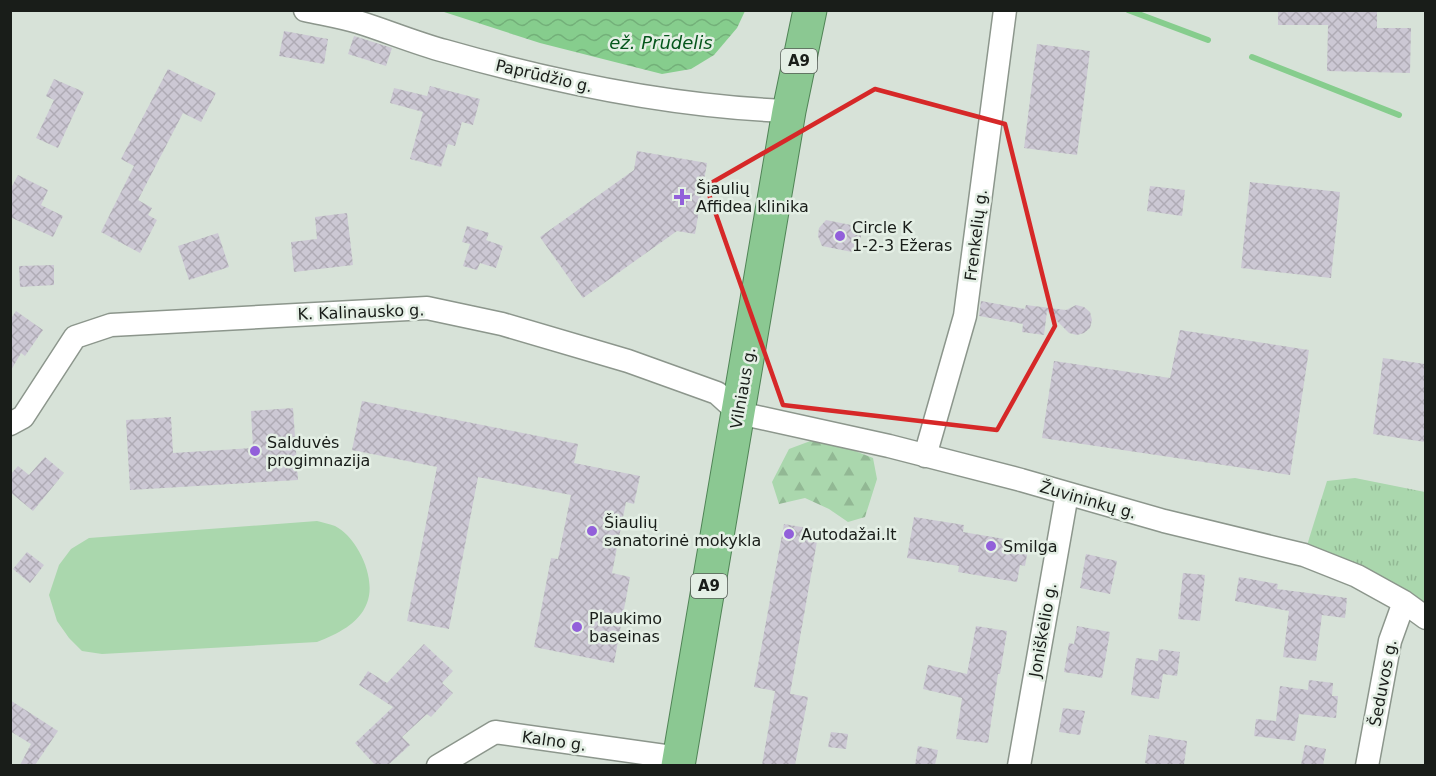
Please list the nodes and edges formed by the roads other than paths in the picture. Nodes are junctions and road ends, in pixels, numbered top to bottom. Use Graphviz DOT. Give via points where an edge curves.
graph roads {
  1 [pos="305,10"];
  2 [pos="810,10"];
  3 [pos="1005,10"];
  4 [pos="789,111"];
  5 [pos="739,413"];
  6 [pos="10,424"];
  7 [pos="925,456"];
  8 [pos="1067,494"];
  9 [pos="1404,602"];
  10 [pos="1425,618"];
  11 [pos="678,762"];
  12 [pos="438,765"];
  13 [pos="1019,765"];
  14 [pos="1367,765"];
  1 -- 4 [label="street, Paprūdžio g." via="356,21 442,51 544,78 720,107"];
  2 -- 4 [label="highway, Vilniaus g. / A9"];
  3 -- 7 [label="street, Frenkelių g." via="965,316"];
  4 -- 5 [label="highway, Vilniaus g. / A9"];
  5 -- 6 [label="street, K. Kalinausko g." via="717,393 628,361 502,324 428,308 97,329 75,337 23,417"];
  5 -- 7 [label="street, Žuvininkų g."];
  5 -- 11 [label="highway, Vilniaus g. / A9"];
  7 -- 8 [label="street, Žuvininkų g."];
  8 -- 9 [label="street, Žuvininkų g." via="1304,555 1357,576"];
  8 -- 13 [label="street, Joniškėlio g."];
  9 -- 10 [label="street, Žuvininkų g."];
  9 -- 14 [label="street, Šeduvos g." via="1390,641"];
  11 -- 12 [label="street, Kalno g." via="495,732"];
}
